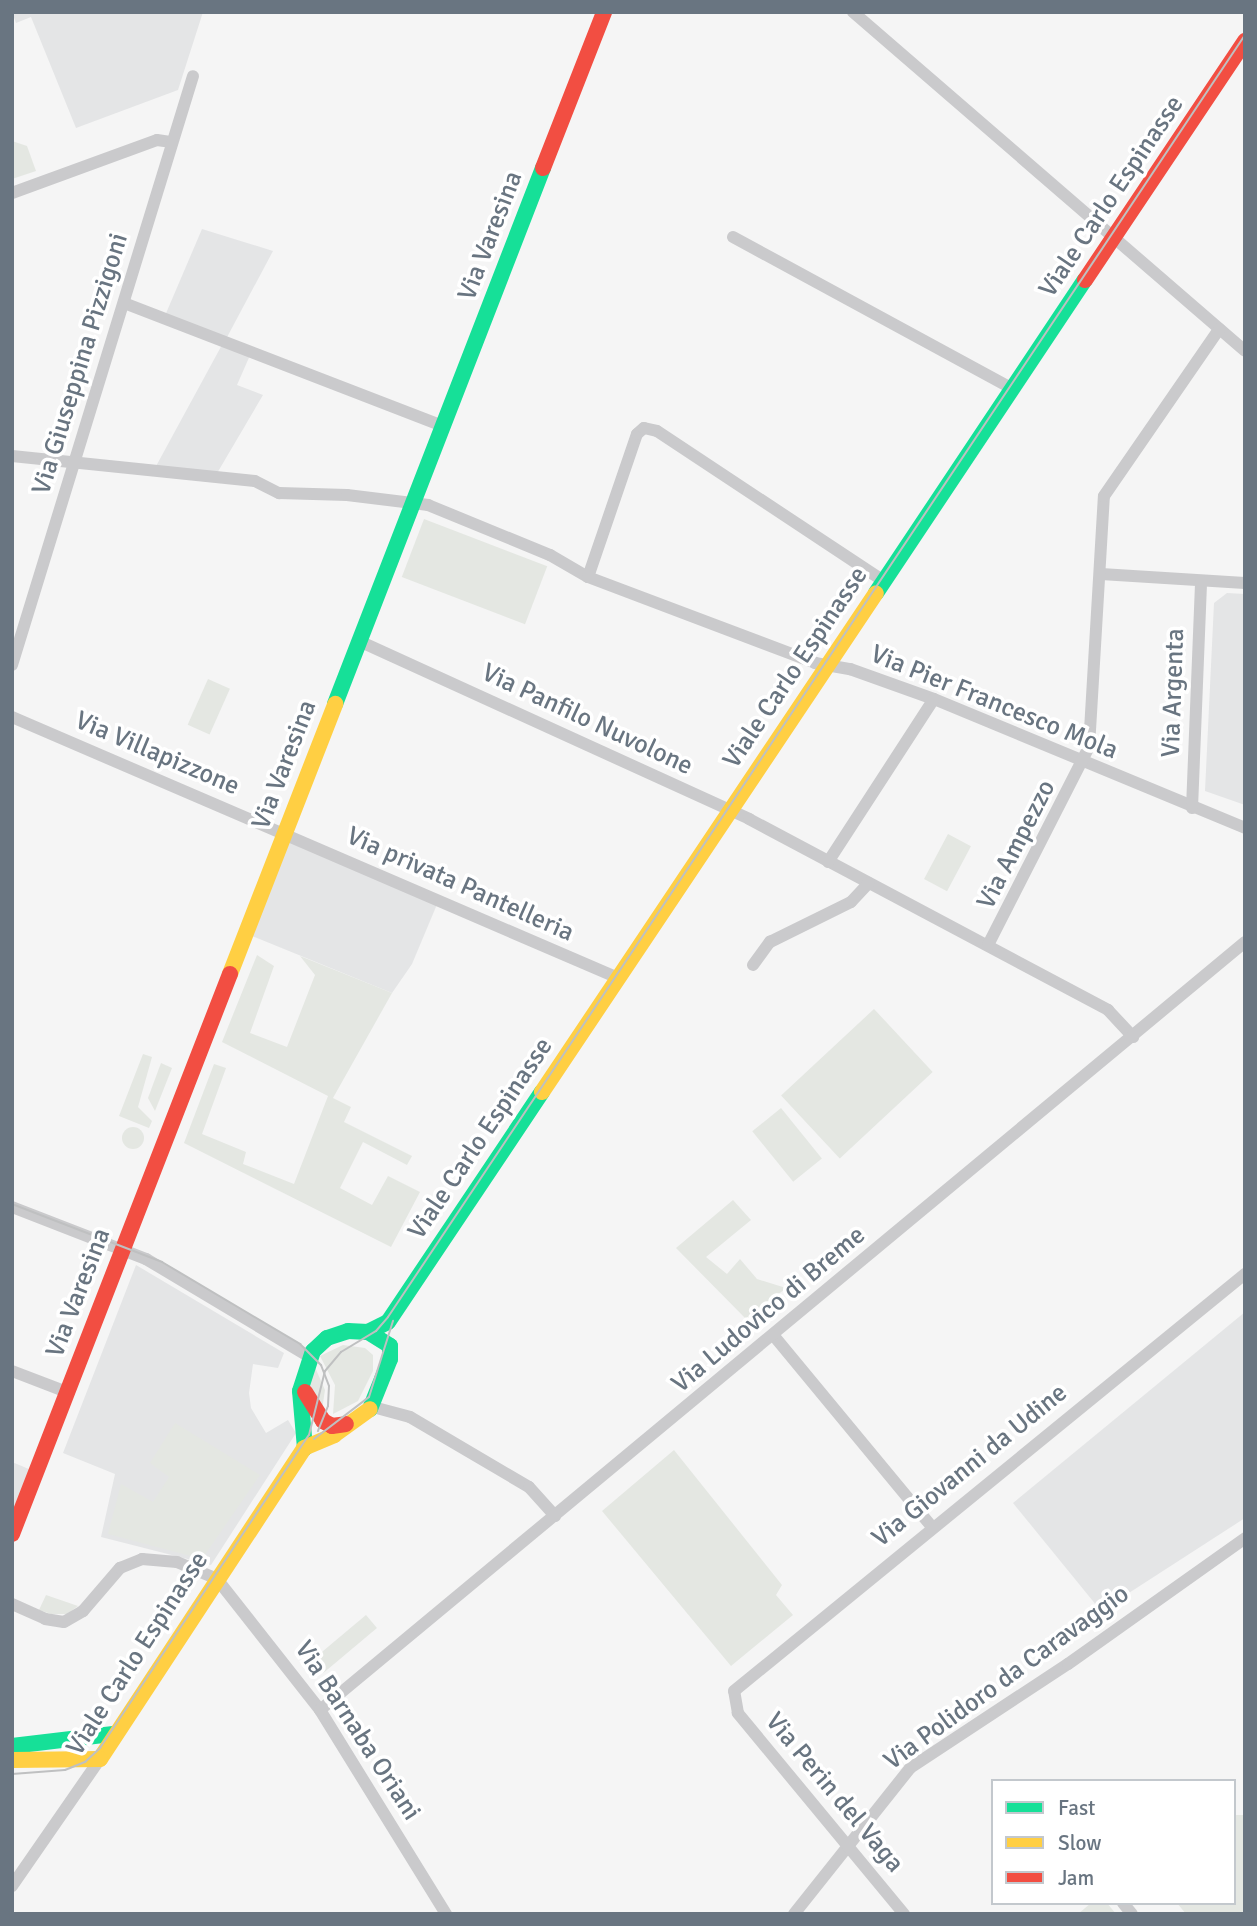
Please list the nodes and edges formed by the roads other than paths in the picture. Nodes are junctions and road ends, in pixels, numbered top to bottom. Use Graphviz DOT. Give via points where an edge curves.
graph roads {
  1 [pos="604,12"];
  2 [pos="853,12"];
  3 [pos="1245,41"];
  4 [pos="192,76"];
  5 [pos="172,142"];
  6 [pos="12,193"];
  7 [pos="733,237"];
  8 [pos="1114,239"];
  9 [pos="124,303"];
  10 [pos="1219,329"];
  11 [pos="1245,351"];
  12 [pos="1013,389"];
  13 [pos="443,426"];
  14 [pos="12,456"];
  15 [pos="75,460"];
  16 [pos="413,503"];
  17 [pos="1101,574"];
  18 [pos="588,577"];
  19 [pos="884,581"];
  20 [pos="1201,581"];
  21 [pos="1245,583"];
  22 [pos="359,641"];
  23 [pos="12,664"];
  24 [pos="826,666"];
  25 [pos="934,699"];
  26 [pos="12,717"];
  27 [pos="1083,764"];
  28 [pos="1192,807"];
  29 [pos="730,811"];
  30 [pos="1245,828"];
  31 [pos="285,833"];
  32 [pos="828,862"];
  33 [pos="869,883"];
  34 [pos="1245,942"];
  35 [pos="988,945"];
  36 [pos="753,965"];
  37 [pos="618,978"];
  38 [pos="1133,1037"];
  39 [pos="12,1207"];
  40 [pos="122,1249"];
  41 [pos="1245,1274"];
  42 [pos="388,1322"];
  43 [pos="368,1332"];
  44 [pos="774,1336"];
  45 [pos="390,1346"];
  46 [pos="307,1364"];
  47 [pos="12,1371"];
  48 [pos="67,1392"];
  49 [pos="373,1407"];
  50 [pos="346,1424"];
  51 [pos="305,1448"];
  52 [pos="555,1516"];
  53 [pos="931,1526"];
  54 [pos="12,1535"];
  55 [pos="1245,1538"];
  56 [pos="218,1580"];
  57 [pos="12,1604"];
  58 [pos="732,1699"];
  59 [pos="320,1710"];
  60 [pos="113,1734"];
  61 [pos="60,1743"];
  62 [pos="12,1746"];
  63 [pos="100,1759"];
  64 [pos="12,1760"];
  65 [pos="848,1846"];
  66 [pos="12,1886"];
  67 [pos="446,1914"];
  68 [pos="794,1914"];
  69 [pos="904,1914"];
  1 -- 13 [label="street, Via Varesina"];
  2 -- 8 [label="street"];
  3 -- 8 [label="street, Viale Carlo Espinasse"];
  4 -- 5 [label="street, Via Giuseppina Pizzigoni"];
  5 -- 6 [label="street" via="157,141"];
  5 -- 9 [label="street, Via Giuseppina Pizzigoni"];
  7 -- 12 [label="street"];
  8 -- 10 [label="street"];
  8 -- 12 [label="street, Viale Carlo Espinasse"];
  9 -- 13 [label="street"];
  9 -- 15 [label="street, Via Giuseppina Pizzigoni"];
  10 -- 11 [label="street"];
  10 -- 17 [label="street, Via Ampezzo" via="1104,496"];
  12 -- 19 [label="street, Viale Carlo Espinasse"];
  13 -- 16 [label="street, Via Varesina"];
  14 -- 15 [label="street"];
  15 -- 16 [label="street, Via Pier Francesco Mola" via="256,481 279,494"];
  15 -- 23 [label="street, Via Giuseppina Pizzigoni"];
  16 -- 18 [label="street, Via Pier Francesco Mola" via="550,555"];
  16 -- 22 [label="street, Via Varesina"];
  17 -- 20 [label="street"];
  17 -- 27 [label="street, Via Ampezzo" via="1089,747"];
  18 -- 19 [label="street" via="636,434 644,428 657,431"];
  18 -- 24 [label="street, Via Pier Francesco Mola"];
  19 -- 24 [label="street, Viale Carlo Espinasse"];
  20 -- 21 [label="street"];
  20 -- 28 [label="street, Via Argenta"];
  22 -- 29 [label="street, Via Panfilo Nuvolone"];
  22 -- 31 [label="street, Via Varesina"];
  24 -- 25 [label="street, Via Pier Francesco Mola" via="850,669"];
  24 -- 29 [label="street, Viale Carlo Espinasse"];
  25 -- 27 [label="street, Via Pier Francesco Mola"];
  25 -- 32 [label="street"];
  26 -- 31 [label="street, Via Villapizzone"];
  27 -- 28 [label="street, Via Pier Francesco Mola"];
  27 -- 35 [label="street, Via Ampezzo"];
  28 -- 30 [label="street, Via Pier Francesco Mola"];
  29 -- 32 [label="street, Via Panfilo Nuvolone"];
  29 -- 37 [label="street, Viale Carlo Espinasse"];
  31 -- 37 [label="street, Via privata Pantelleria"];
  31 -- 40 [label="street, Via Varesina"];
  32 -- 33 [label="street, Via Panfilo Nuvolone"];
  33 -- 35 [label="street, Via Panfilo Nuvolone"];
  33 -- 36 [label="street" via="851,902 770,942"];
  34 -- 38 [label="street, Via Ludovico di Breme"];
  35 -- 38 [label="street, Via Panfilo Nuvolone" via="1108,1010"];
  37 -- 42 [label="street, Viale Carlo Espinasse"];
  38 -- 44 [label="street, Via Ludovico di Breme"];
  39 -- 40 [label="street"];
  40 -- 46 [label="street" via="190,1281"];
  40 -- 48 [label="street, Via Varesina"];
  41 -- 53 [label="street, Via Giovanni da Udine"];
  42 -- 43 [label="street, Viale Carlo Espinasse"];
  42 -- 45 [label="street"];
  43 -- 45 [label="street"];
  43 -- 46 [label="street" via="336,1334"];
  44 -- 52 [label="street, Via Ludovico di Breme"];
  44 -- 53 [label="street"];
  45 -- 49 [label="street" via="386,1378"];
  46 -- 50 [label="street" via="305,1390 314,1411 332,1426"];
  46 -- 51 [label="street" via="299,1398 306,1425"];
  47 -- 48 [label="street"];
  48 -- 54 [label="street, Via Varesina"];
  49 -- 50 [label="street"];
  49 -- 52 [label="street" via="394,1412 529,1487"];
  50 -- 51 [label="street"];
  51 -- 56 [label="street, Viale Carlo Espinasse"];
  52 -- 59 [label="street, Via Ludovico di Breme"];
  53 -- 58 [label="street, Via Giovanni da Udine" via="739,1685"];
  55 -- 65 [label="street, Via Polidoro da Caravaggio" via="1122,1627 910,1768"];
  56 -- 57 [label="street" via="177,1562 142,1559 120,1568 83,1611 64,1622"];
  56 -- 59 [label="street, Via Barnaba Oriani"];
  56 -- 60 [label="street, Viale Carlo Espinasse"];
  58 -- 65 [label="street, Via Perin del Vaga" via="738,1713"];
  59 -- 67 [label="street, Via Barnaba Oriani"];
  60 -- 61 [label="street"];
  60 -- 63 [label="street, Viale Carlo Espinasse"];
  61 -- 62 [label="street"];
  61 -- 63 [label="street"];
  63 -- 64 [label="street"];
  63 -- 66 [label="street, Viale Carlo Espinasse"];
  65 -- 68 [label="street, Via Polidoro da Caravaggio"];
  65 -- 69 [label="street, Via Perin del Vaga"];
}
